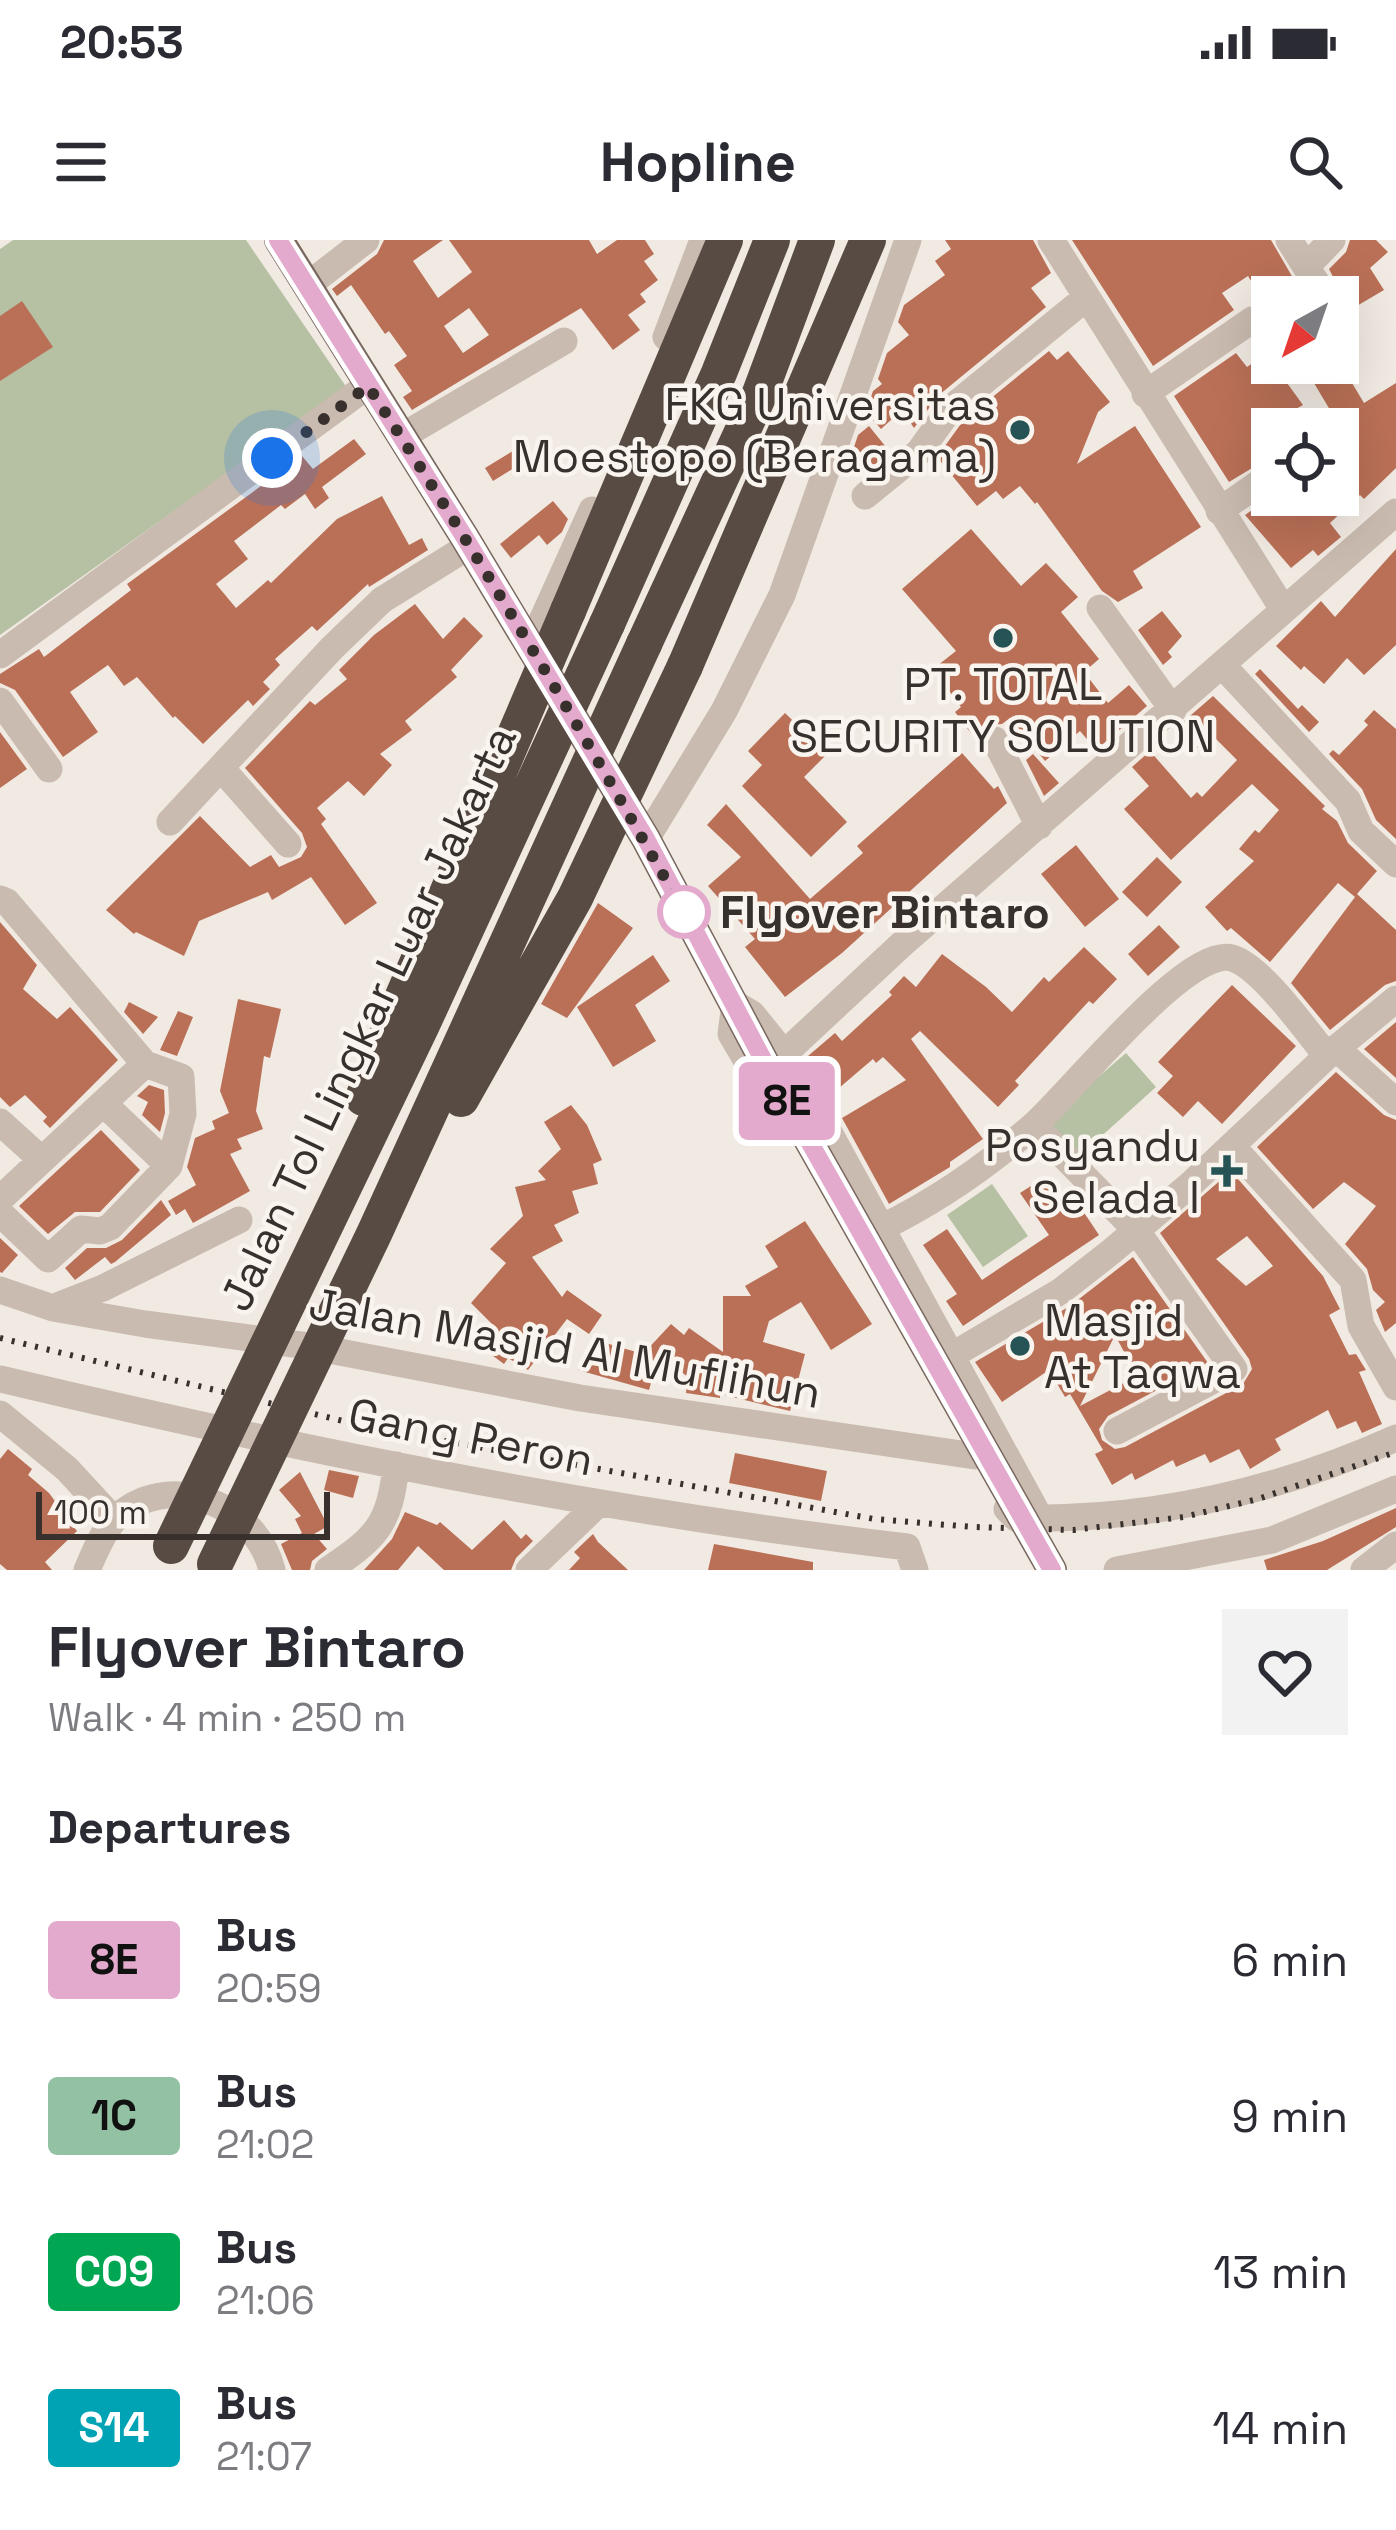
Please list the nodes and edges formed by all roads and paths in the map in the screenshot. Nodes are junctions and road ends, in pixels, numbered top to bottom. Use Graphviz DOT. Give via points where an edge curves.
graph roads {
  1 [pos="279,240"];
  2 [pos="366,240"];
  3 [pos="703,240"];
  4 [pos="725,240"];
  5 [pos="772,240"];
  6 [pos="817,240"];
  7 [pos="868,240"];
  8 [pos="908,240"];
  9 [pos="1051,240"];
  10 [pos="1288,240"];
  11 [pos="1332,240"];
  12 [pos="1306,267"];
  13 [pos="1312,276"];
  14 [pos="308,285"];
  15 [pos="1087,297"];
  16 [pos="1251,321"];
  17 [pos="564,341"];
  18 [pos="368,386"];
  19 [pos="1145,394"];
  20 [pos="400,436"];
  21 [pos="1251,489"];
  22 [pos="865,496"];
  23 [pos="1219,511"];
  24 [pos="1396,512"];
  25 [pos="469,546"];
  26 [pos="1100,608"];
  27 [pos="1283,609"];
  28 [pos="530,647"];
  29 [pos="0,655"];
  30 [pos="1222,665"];
  31 [pos="0,701"];
  32 [pos="1173,710"];
  33 [pos="995,740"];
  34 [pos="222,769"];
  35 [pos="50,770"];
  36 [pos="170,822"];
  37 [pos="1040,826"];
  38 [pos="646,839"];
  39 [pos="288,844"];
  40 [pos="1396,865"];
  41 [pos="0,899"];
  42 [pos="1396,1000"];
  43 [pos="735,1004"];
  44 [pos="1332,1052"];
  45 [pos="776,1060"];
  46 [pos="145,1064"];
  47 [pos="1396,1102"];
  48 [pos="103,1103"];
  49 [pos="0,1122"];
  50 [pos="1034,1125"];
  51 [pos="1232,1145"];
  52 [pos="42,1160"];
  53 [pos="170,1166"];
  54 [pos="0,1199"];
  55 [pos="0,1213"];
  56 [pos="239,1220"];
  57 [pos="325,1222"];
  58 [pos="881,1228"];
  59 [pos="1136,1230"];
  60 [pos="374,1234"];
  61 [pos="0,1289"];
  62 [pos="53,1308"];
  63 [pos="1385,1344"];
  64 [pos="957,1352"];
  65 [pos="0,1379"];
  66 [pos="1396,1388"];
  67 [pos="963,1407"];
  68 [pos="0,1414"];
  69 [pos="1117,1431"];
  70 [pos="1396,1438"];
  71 [pos="976,1456"];
  72 [pos="396,1465"];
  73 [pos="1393,1499"];
  74 [pos="598,1504"];
  75 [pos="1040,1518"];
  76 [pos="114,1520"];
  77 [pos="1396,1545"];
  78 [pos="165,1558"];
  79 [pos="541,1566"];
  80 [pos="214,1567"];
  81 [pos="86,1570"];
  82 [pos="272,1570"];
  83 [pos="328,1570"];
  84 [pos="914,1570"];
  85 [pos="1052,1570"];
  86 [pos="1117,1570"];
  87 [pos="1364,1570"];
  1 -- 14 [label="main road"];
  2 -- 14 [label="street"];
  3 -- 28 [label="street" via="639,406"];
  4 -- 57 [label="highway, bridge" via="394,1017"];
  5 -- 57 [label="highway, Jalan Tol Lingkar Luar Jakarta, bridge" via="607,624"];
  6 -- 60 [label="highway, Jalan Tol Lingkar Luar Jakarta, bridge" via="760,393"];
  7 -- 60 [label="highway, bridge" via="686,666 574,898 415,1184"];
  8 -- 38 [label="street" via="782,595"];
  9 -- 15 [label="street"];
  10 -- 12 [label="street"];
  11 -- 12 [label="street"];
  12 -- 13 [label="street"];
  14 -- 18 [label="main road"];
  15 -- 19 [label="street"];
  15 -- 22 [label="street" via="950,409 919,452"];
  16 -- 19 [label="street"];
  17 -- 20 [label="street"];
  18 -- 20 [label="main road"];
  18 -- 29 [label="street"];
  19 -- 23 [label="street"];
  20 -- 25 [label="main road"];
  21 -- 23 [label="street"];
  23 -- 27 [label="street"];
  24 -- 27 [label="street"];
  25 -- 28 [label="main road"];
  25 -- 34 [label="street" via="382,600"];
  26 -- 32 [label="street"];
  27 -- 30 [label="street"];
  28 -- 38 [label="main road"];
  30 -- 32 [label="street"];
  30 -- 40 [label="street"];
  31 -- 35 [label="street"];
  32 -- 37 [label="street"];
  33 -- 37 [label="street"];
  34 -- 36 [label="street"];
  34 -- 39 [label="street"];
  37 -- 45 [label="street"];
  38 -- 43 [label="main road"];
  41 -- 46 [label="street"];
  42 -- 44 [label="street"];
  43 -- 45 [label="main road"];
  43 -- 67 [label="street" via="731,1034"];
  44 -- 47 [label="street"];
  44 -- 50 [label="street" via="1249,969 1218,957 1176,981"];
  44 -- 51 [label="street"];
  45 -- 58 [label="street"];
  45 -- 85 [label="main road, bridge"];
  46 -- 48 [label="street"];
  46 -- 53 [label="street" via="184,1084"];
  48 -- 52 [label="street"];
  48 -- 53 [label="street"];
  49 -- 52 [label="street"];
  50 -- 58 [label="street"];
  50 -- 59 [label="street"];
  51 -- 59 [label="street"];
  51 -- 63 [label="street" via="1353,1280 1361,1326"];
  52 -- 54 [label="street"];
  53 -- 55 [label="street" via="110,1227 81,1229 50,1258"];
  56 -- 62 [label="street"];
  57 -- 78 [label="highway, Jalan Tol Lingkar Luar Jakarta, bridge"];
  58 -- 64 [label="street"];
  59 -- 64 [label="street" via="1061,1292"];
  59 -- 69 [label="street" via="1234,1369"];
  60 -- 80 [label="highway, Jalan Tol Lingkar Luar Jakarta, bridge"];
  61 -- 62 [label="street, Jalan Masjid Al Muflihun"];
  62 -- 71 [label="street, Jalan Masjid Al Muflihun"];
  63 -- 66 [label="street"];
  64 -- 67 [label="street"];
  65 -- 72 [label="street, Gang Peron"];
  67 -- 71 [label="street"];
  67 -- 75 [label="street"];
  68 -- 76 [label="street" via="68,1469"];
  70 -- 75 [label="street" via="1222,1498"];
  71 -- 75 [label="street" via="1010,1514"];
  72 -- 74 [label="street, Gang Peron"];
  72 -- 83 [label="street" via="384,1523"];
  73 -- 86 [label="street" via="1272,1540"];
  74 -- 79 [label="street"];
  74 -- 84 [label="street, Gang Peron" via="907,1547"];
  76 -- 81 [label="street"];
  76 -- 82 [label="street" via="180,1493 212,1500 266,1547"];
  77 -- 87 [label="street"];
}
